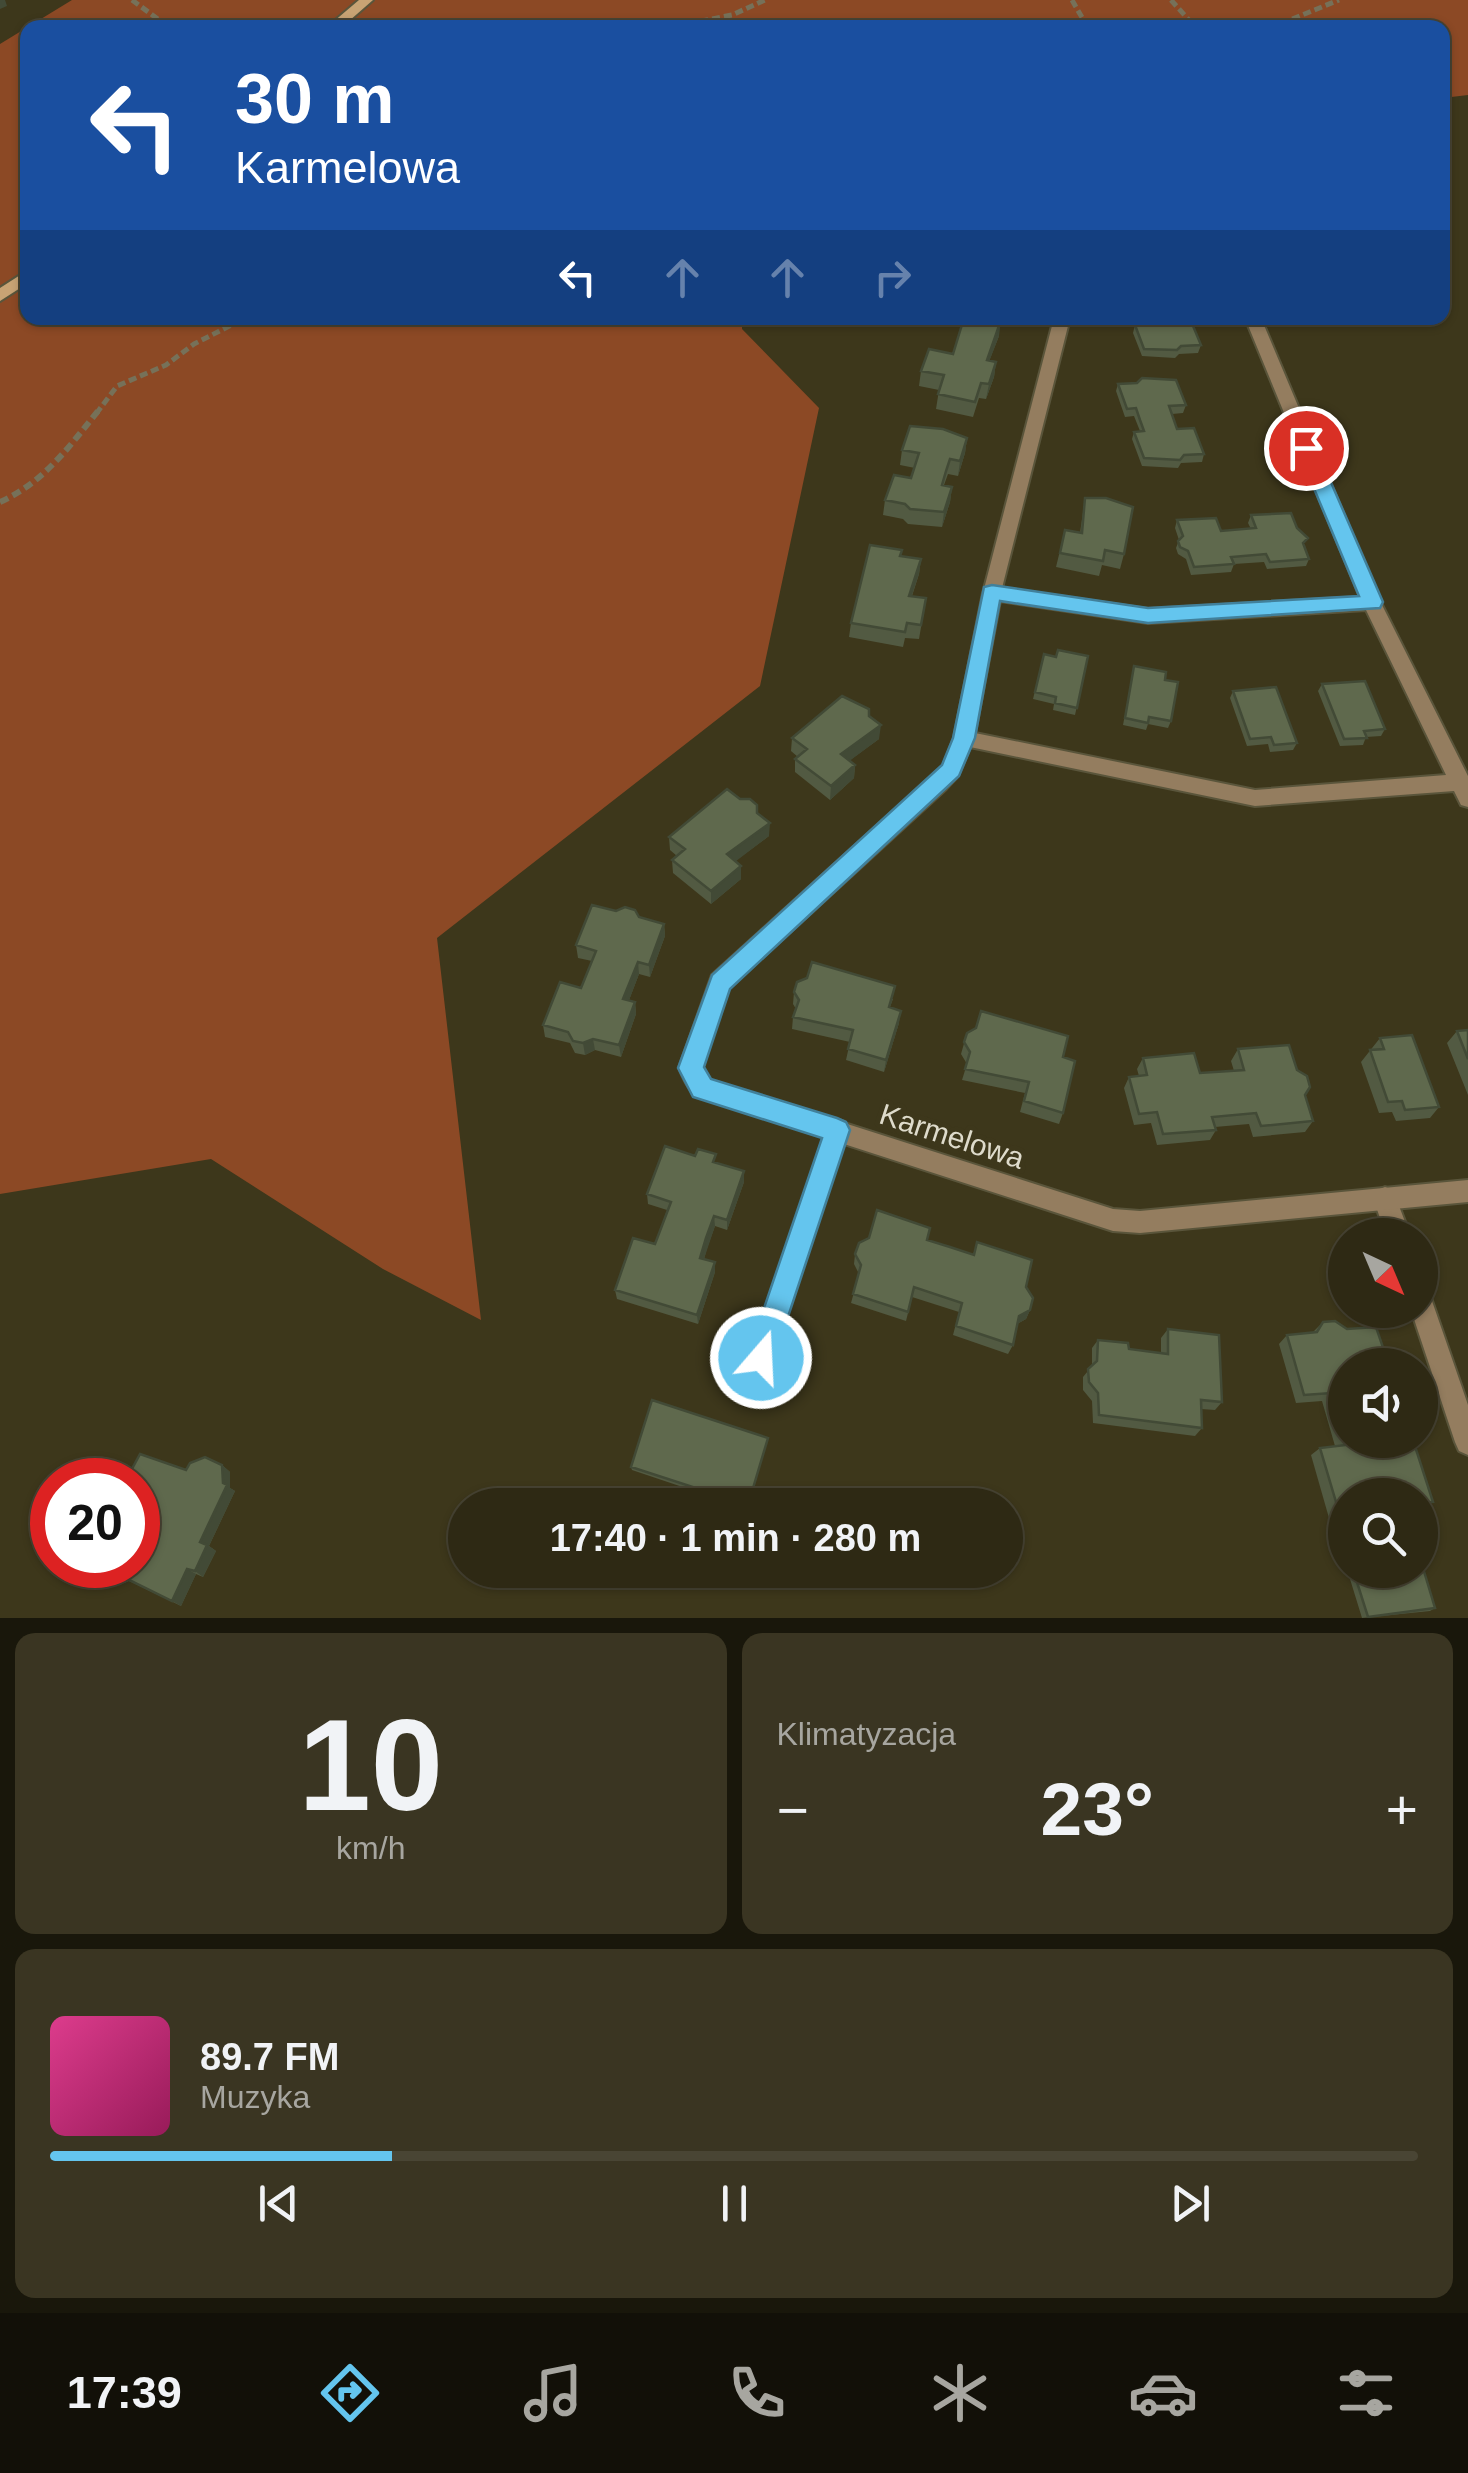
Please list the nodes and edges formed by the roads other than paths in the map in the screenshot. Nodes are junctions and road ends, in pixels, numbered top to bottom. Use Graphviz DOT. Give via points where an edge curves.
graph roads {
  1 [pos="367,0"];
  2 [pos="342,20"];
  3 [pos="1060,325"];
  4 [pos="1256,325"];
  5 [pos="992,592"];
  6 [pos="1372,602"];
  7 [pos="964,738"];
  8 [pos="1465,790"];
  9 [pos="837,1130"];
  10 [pos="1468,1191"];
  11 [pos="1385,1198"];
  12 [pos="1392,1218"];
  13 [pos="1429,1328"];
  14 [pos="761,1358"];
  15 [pos="1468,1442"];
  1 -- 2 [label="street"];
  3 -- 5 [label="street, Karmelowa"];
  4 -- 6 [label="street"];
  5 -- 6 [label="street" via="1148,616"];
  5 -- 7 [label="street, Karmelowa"];
  6 -- 8 [label="street"];
  7 -- 8 [label="street" via="1255,798"];
  7 -- 9 [label="street, Karmelowa" via="939,783 733,968 711,1000 690,1068 702,1088"];
  9 -- 11 [label="street, Karmelowa" via="1113,1220"];
  9 -- 14 [label="street"];
  10 -- 11 [label="street, Karmelowa"];
  11 -- 12 [label="street"];
  13 -- 15 [label="street"];
}
